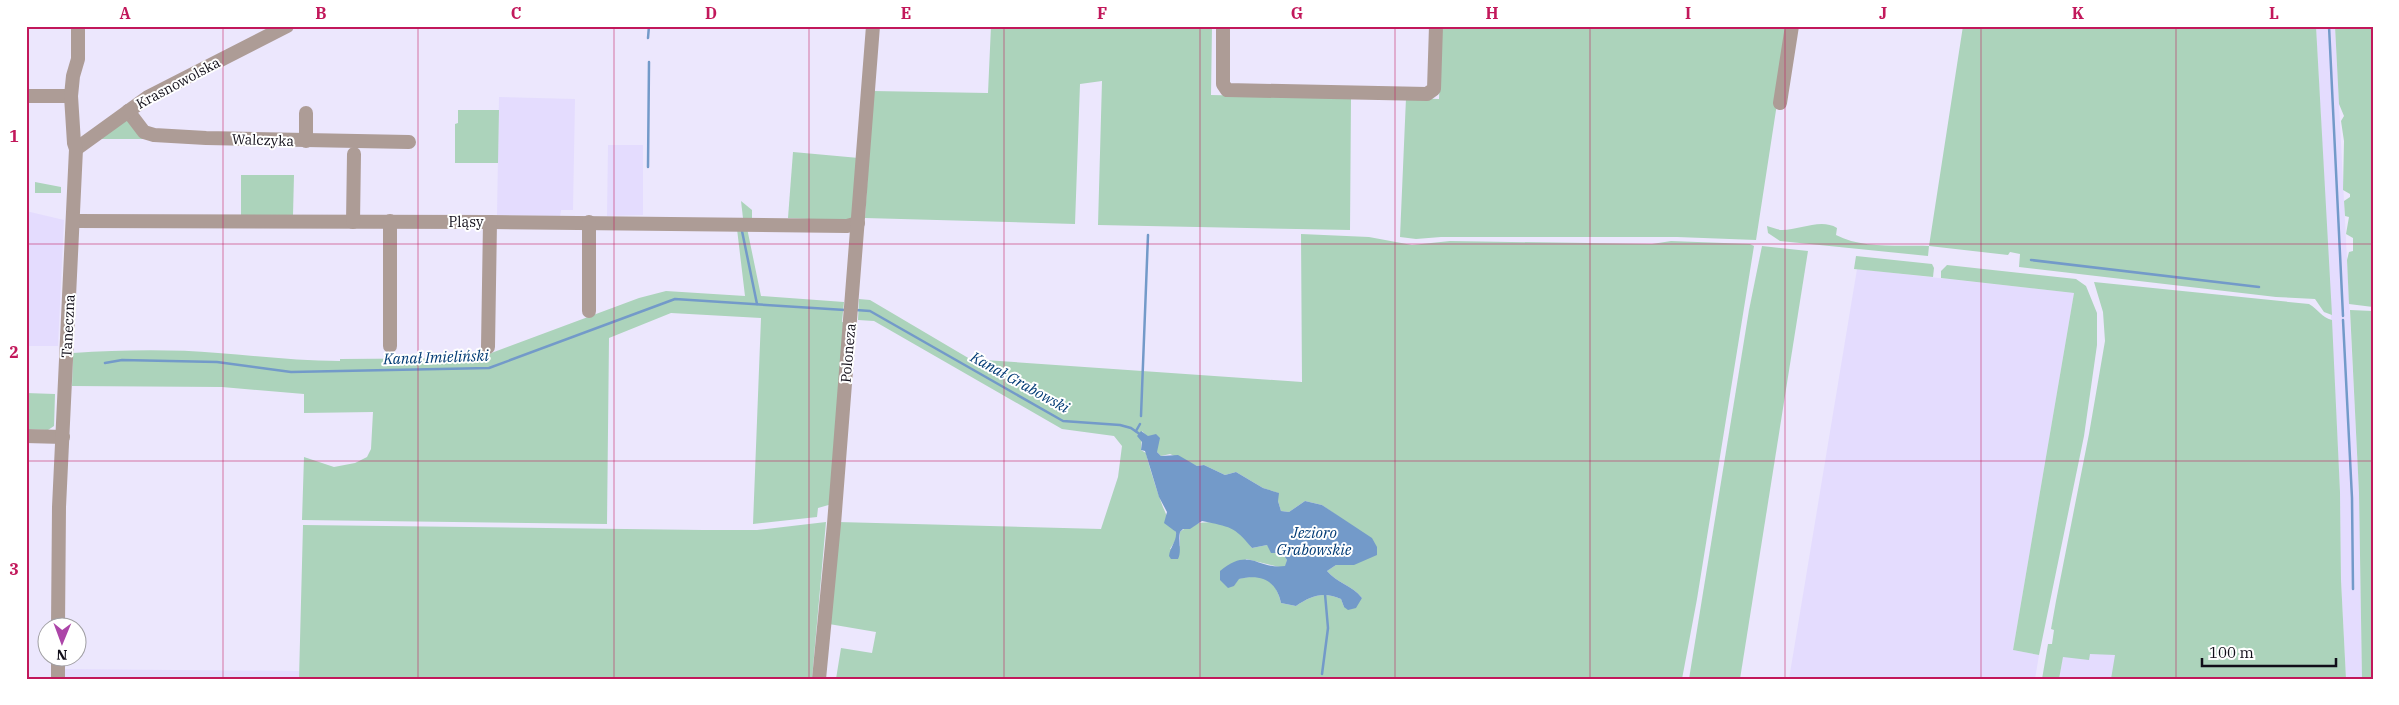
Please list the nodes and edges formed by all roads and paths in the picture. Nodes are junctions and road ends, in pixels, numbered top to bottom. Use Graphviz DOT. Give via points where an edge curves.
graph roads {
  1 [pos="78,26"];
  2 [pos="287,26"];
  3 [pos="874,26"];
  4 [pos="1223,26"];
  5 [pos="1436,26"];
  6 [pos="1792,26"];
  7 [pos="26,96"];
  8 [pos="71,96"];
  9 [pos="1780,103"];
  10 [pos="128,111"];
  11 [pos="306,113"];
  12 [pos="306,141"];
  13 [pos="409,142"];
  14 [pos="76,149"];
  15 [pos="354,154"];
  16 [pos="74,222"];
  17 [pos="353,222"];
  18 [pos="390,222"];
  19 [pos="490,222"];
  20 [pos="589,222"];
  21 [pos="858,223"];
  22 [pos="589,311"];
  23 [pos="390,346"];
  24 [pos="488,346"];
  25 [pos="26,436"];
  26 [pos="63,437"];
  27 [pos="58,618"];
  28 [pos="819,679"];
  1 -- 8 [label="street, Taneczna" via="78,59"];
  2 -- 10 [label="street, Krasnowolska" via="162,89"];
  3 -- 21 [label="street, Poloneza"];
  4 -- 5 [label="street" via="1223,84 1227,90 1426,94 1434,89"];
  6 -- 9 [label="street"];
  7 -- 8 [label="street"];
  8 -- 14 [label="street, Taneczna"];
  10 -- 12 [label="street, Walczyka" via="142,130 150,134"];
  10 -- 14 [label="street, Krasnowolska"];
  11 -- 12 [label="street"];
  12 -- 13 [label="street, Walczyka"];
  14 -- 16 [label="street, Taneczna"];
  15 -- 17 [label="street"];
  16 -- 17 [label="street, Pląsy"];
  16 -- 26 [label="street, Taneczna"];
  17 -- 18 [label="street, Pląsy"];
  18 -- 19 [label="street, Pląsy"];
  18 -- 23 [label="street"];
  19 -- 20 [label="street, Pląsy"];
  19 -- 24 [label="street"];
  20 -- 21 [label="street, Pląsy" via="847,226"];
  20 -- 22 [label="street"];
  21 -- 28 [label="street, Poloneza"];
  25 -- 26 [label="street"];
  26 -- 27 [label="street, Taneczna"];
}
